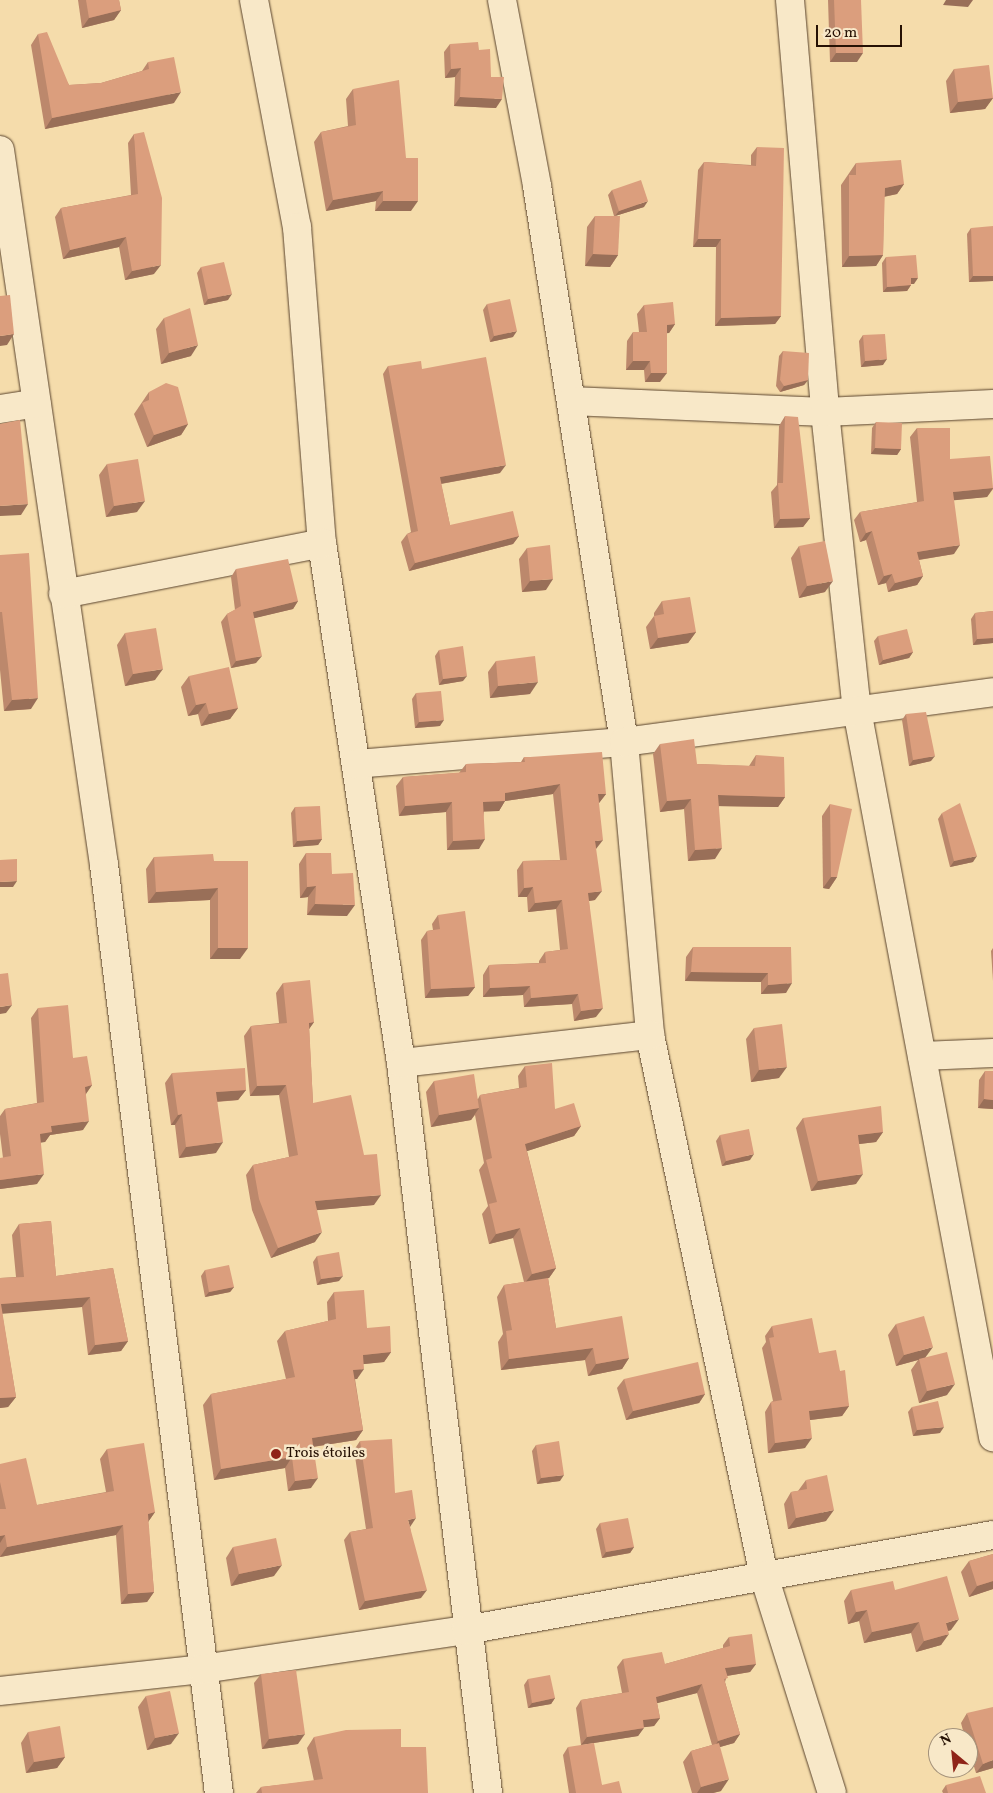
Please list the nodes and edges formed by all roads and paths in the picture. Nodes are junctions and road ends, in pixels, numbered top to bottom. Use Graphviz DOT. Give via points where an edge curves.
graph roads {
  1 [pos="254,0"];
  2 [pos="502,0"];
  3 [pos="790,0"];
  4 [pos="0,150"];
  5 [pos="571,401"];
  6 [pos="37,403"];
  7 [pos="993,404"];
  8 [pos="0,409"];
  9 [pos="825,412"];
  10 [pos="322,543"];
  11 [pos="63,594"];
  12 [pos="993,692"];
  13 [pos="857,710"];
  14 [pos="624,742"];
  15 [pos="356,764"];
  16 [pos="650,1035"];
  17 [pos="993,1053"];
  18 [pos="922,1056"];
  19 [pos="402,1063"];
  20 [pos="993,1437"];
  21 [pos="993,1536"];
  22 [pos="764,1576"];
  23 [pos="466,1630"];
  24 [pos="202,1669"];
  25 [pos="0,1691"];
  26 [pos="219,1793"];
  27 [pos="488,1793"];
  28 [pos="832,1793"];
  1 -- 10 [label="street" via="297,227"];
  2 -- 5 [label="street"];
  3 -- 9 [label="street"];
  4 -- 6 [label="street"];
  5 -- 9 [label="street"];
  5 -- 14 [label="street"];
  6 -- 8 [label="street"];
  6 -- 11 [label="street"];
  7 -- 9 [label="street"];
  9 -- 13 [label="street"];
  10 -- 11 [label="street"];
  10 -- 15 [label="street"];
  11 -- 24 [label="street" via="104,865"];
  12 -- 13 [label="street"];
  13 -- 14 [label="street"];
  13 -- 18 [label="street"];
  14 -- 15 [label="street"];
  14 -- 16 [label="street"];
  15 -- 19 [label="street"];
  16 -- 19 [label="street"];
  16 -- 22 [label="street"];
  17 -- 18 [label="street"];
  18 -- 20 [label="street"];
  19 -- 23 [label="street"];
  21 -- 22 [label="street"];
  22 -- 23 [label="street"];
  22 -- 28 [label="street"];
  23 -- 24 [label="street"];
  23 -- 27 [label="street"];
  24 -- 25 [label="street"];
  24 -- 26 [label="street"];
}
